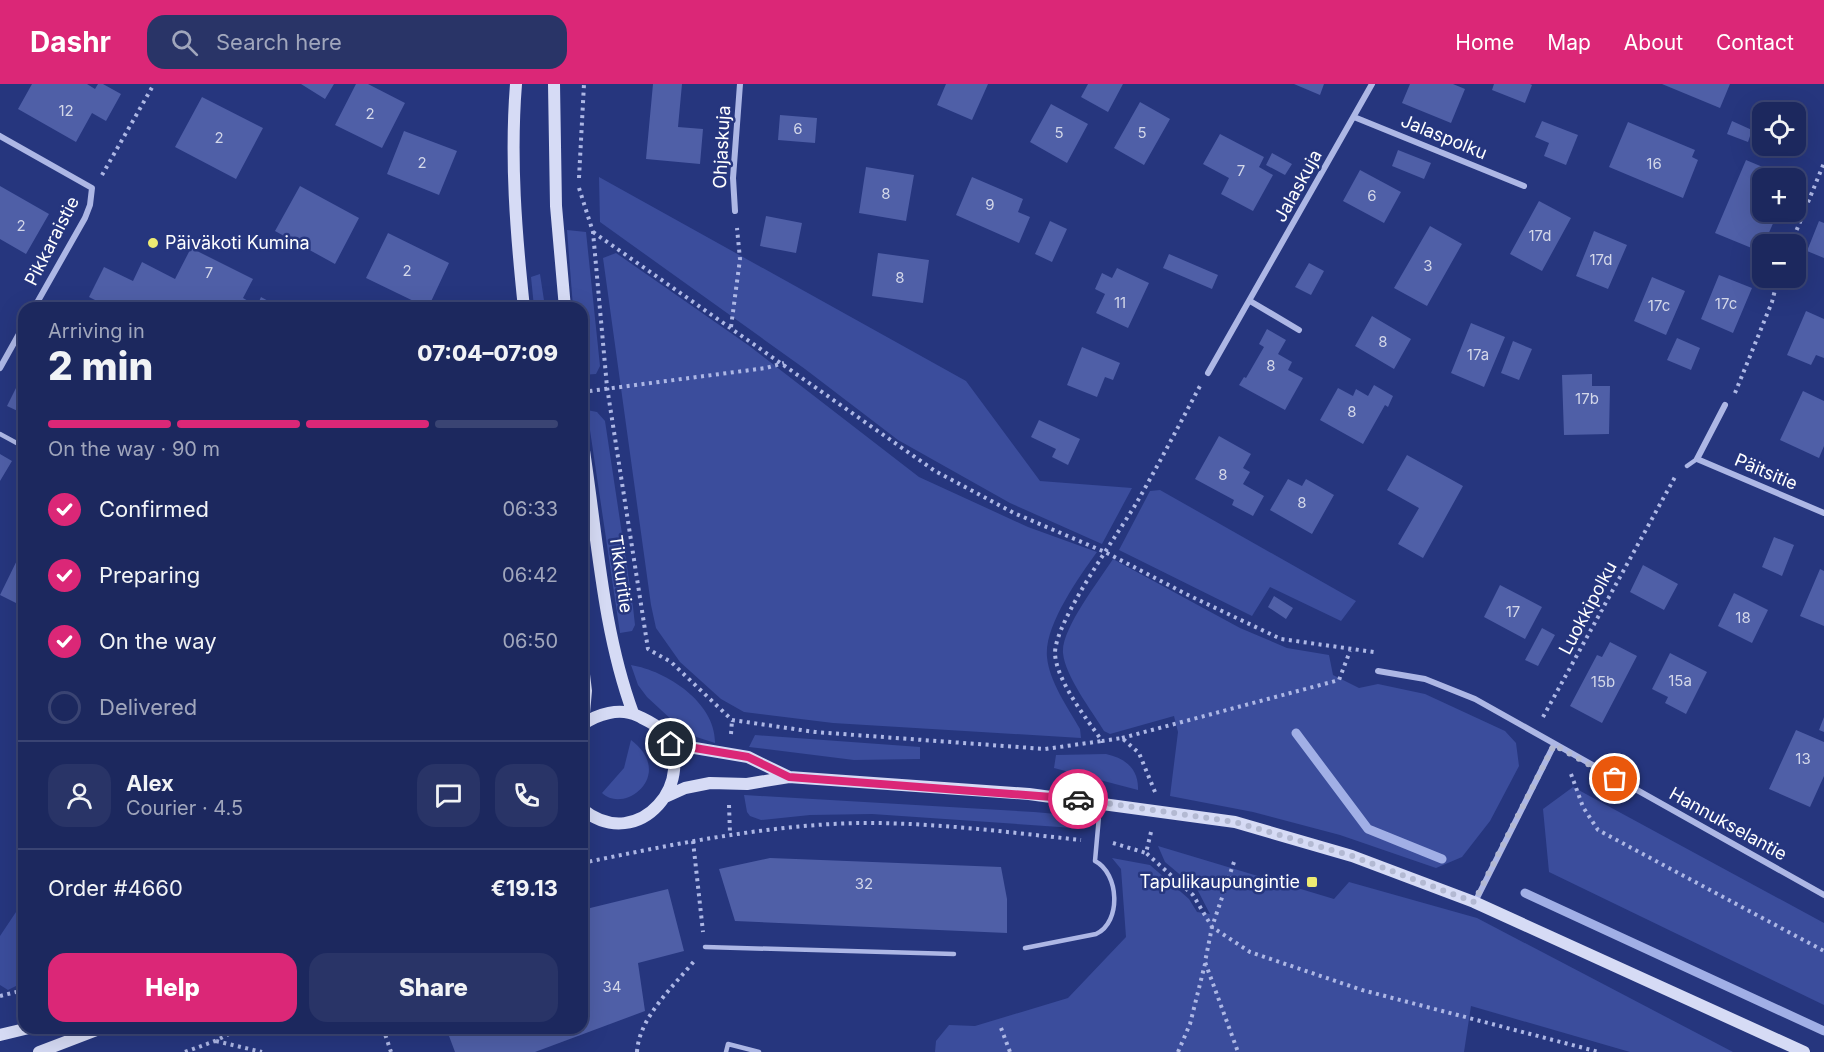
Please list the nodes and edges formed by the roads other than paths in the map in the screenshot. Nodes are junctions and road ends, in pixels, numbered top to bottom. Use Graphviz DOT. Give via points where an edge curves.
graph roads {
  1 [pos="516,84"];
  2 [pos="554,84"];
  3 [pos="740,84"];
  4 [pos="1372,84"];
  5 [pos="1354,117"];
  6 [pos="0,136"];
  7 [pos="1524,186"];
  8 [pos="735,211"];
  9 [pos="1250,301"];
  10 [pos="37,302"];
  11 [pos="524,302"];
  12 [pos="564,302"];
  13 [pos="1299,330"];
  14 [pos="18,336"];
  15 [pos="0,368"];
  16 [pos="1208,373"];
  17 [pos="1725,405"];
  18 [pos="0,434"];
  19 [pos="18,444"];
  20 [pos="1697,459"];
  21 [pos="1687,466"];
  22 [pos="588,480"];
  23 [pos="1824,513"];
  24 [pos="1378,671"];
  25 [pos="633,713"];
  26 [pos="588,722"];
  27 [pos="671,744"];
  28 [pos="1554,745"];
  29 [pos="789,777"];
  30 [pos="665,797"];
  31 [pos="1100,802"];
  32 [pos="588,812"];
  33 [pos="1824,895"];
  34 [pos="1474,902"];
  35 [pos="705,947"];
  36 [pos="1025,948"];
  37 [pos="954,954"];
  38 [pos="18,1031"];
  39 [pos="86,1034"];
  40 [pos="0,1035"];
  41 [pos="1798,1051"];
  42 [pos="39,1052"];
  43 [pos="726,1052"];
  44 [pos="759,1052"];
  1 -- 11 [label="main road" via="514,185"];
  2 -- 12 [label="main road" via="556,206"];
  3 -- 8 [label="street, Ohjaskuja" via="733,178"];
  4 -- 5 [label="street, Jalaskuja"];
  5 -- 7 [label="street, Jalaspolku"];
  5 -- 9 [label="street, Jalaskuja"];
  6 -- 10 [label="street, Pikkaraistie" via="92,188 85,218"];
  9 -- 13 [label="street"];
  9 -- 16 [label="street, Jalaskuja"];
  14 -- 15 [label="street"];
  17 -- 20 [label="street"];
  18 -- 19 [label="lane"];
  20 -- 21 [label="lane"];
  20 -- 23 [label="street, Päitsitie"];
  22 -- 25 [label="main road, Tikkuritie" via="606,605 621,678"];
  24 -- 28 [label="street, Hannukselantie" via="1425,679 1450,688"];
  25 -- 26 [label="main road" via="610,712"];
  25 -- 27 [label="main road" via="660,729"];
  27 -- 29 [label="main road" via="748,757"];
  27 -- 30 [label="main road" via="673,772"];
  28 -- 33 [label="street, Hannukselantie"];
  28 -- 34 [label="street"];
  29 -- 30 [label="main road" via="747,784 710,783"];
  29 -- 31 [label="main road"];
  30 -- 32 [label="main road" via="644,818 625,824 606,822"];
  31 -- 34 [label="main road" via="1235,822 1352,856"];
  31 -- 36 [label="lane" via="1095,861 1105,866 1110,876 1114,910 1111,920 1096,934"];
  34 -- 41 [label="main road"];
  35 -- 37 [label="lane"];
  38 -- 40 [label="main road"];
  39 -- 42 [label="main road"];
  43 -- 44 [label="lane" via="728,1044"];
}
